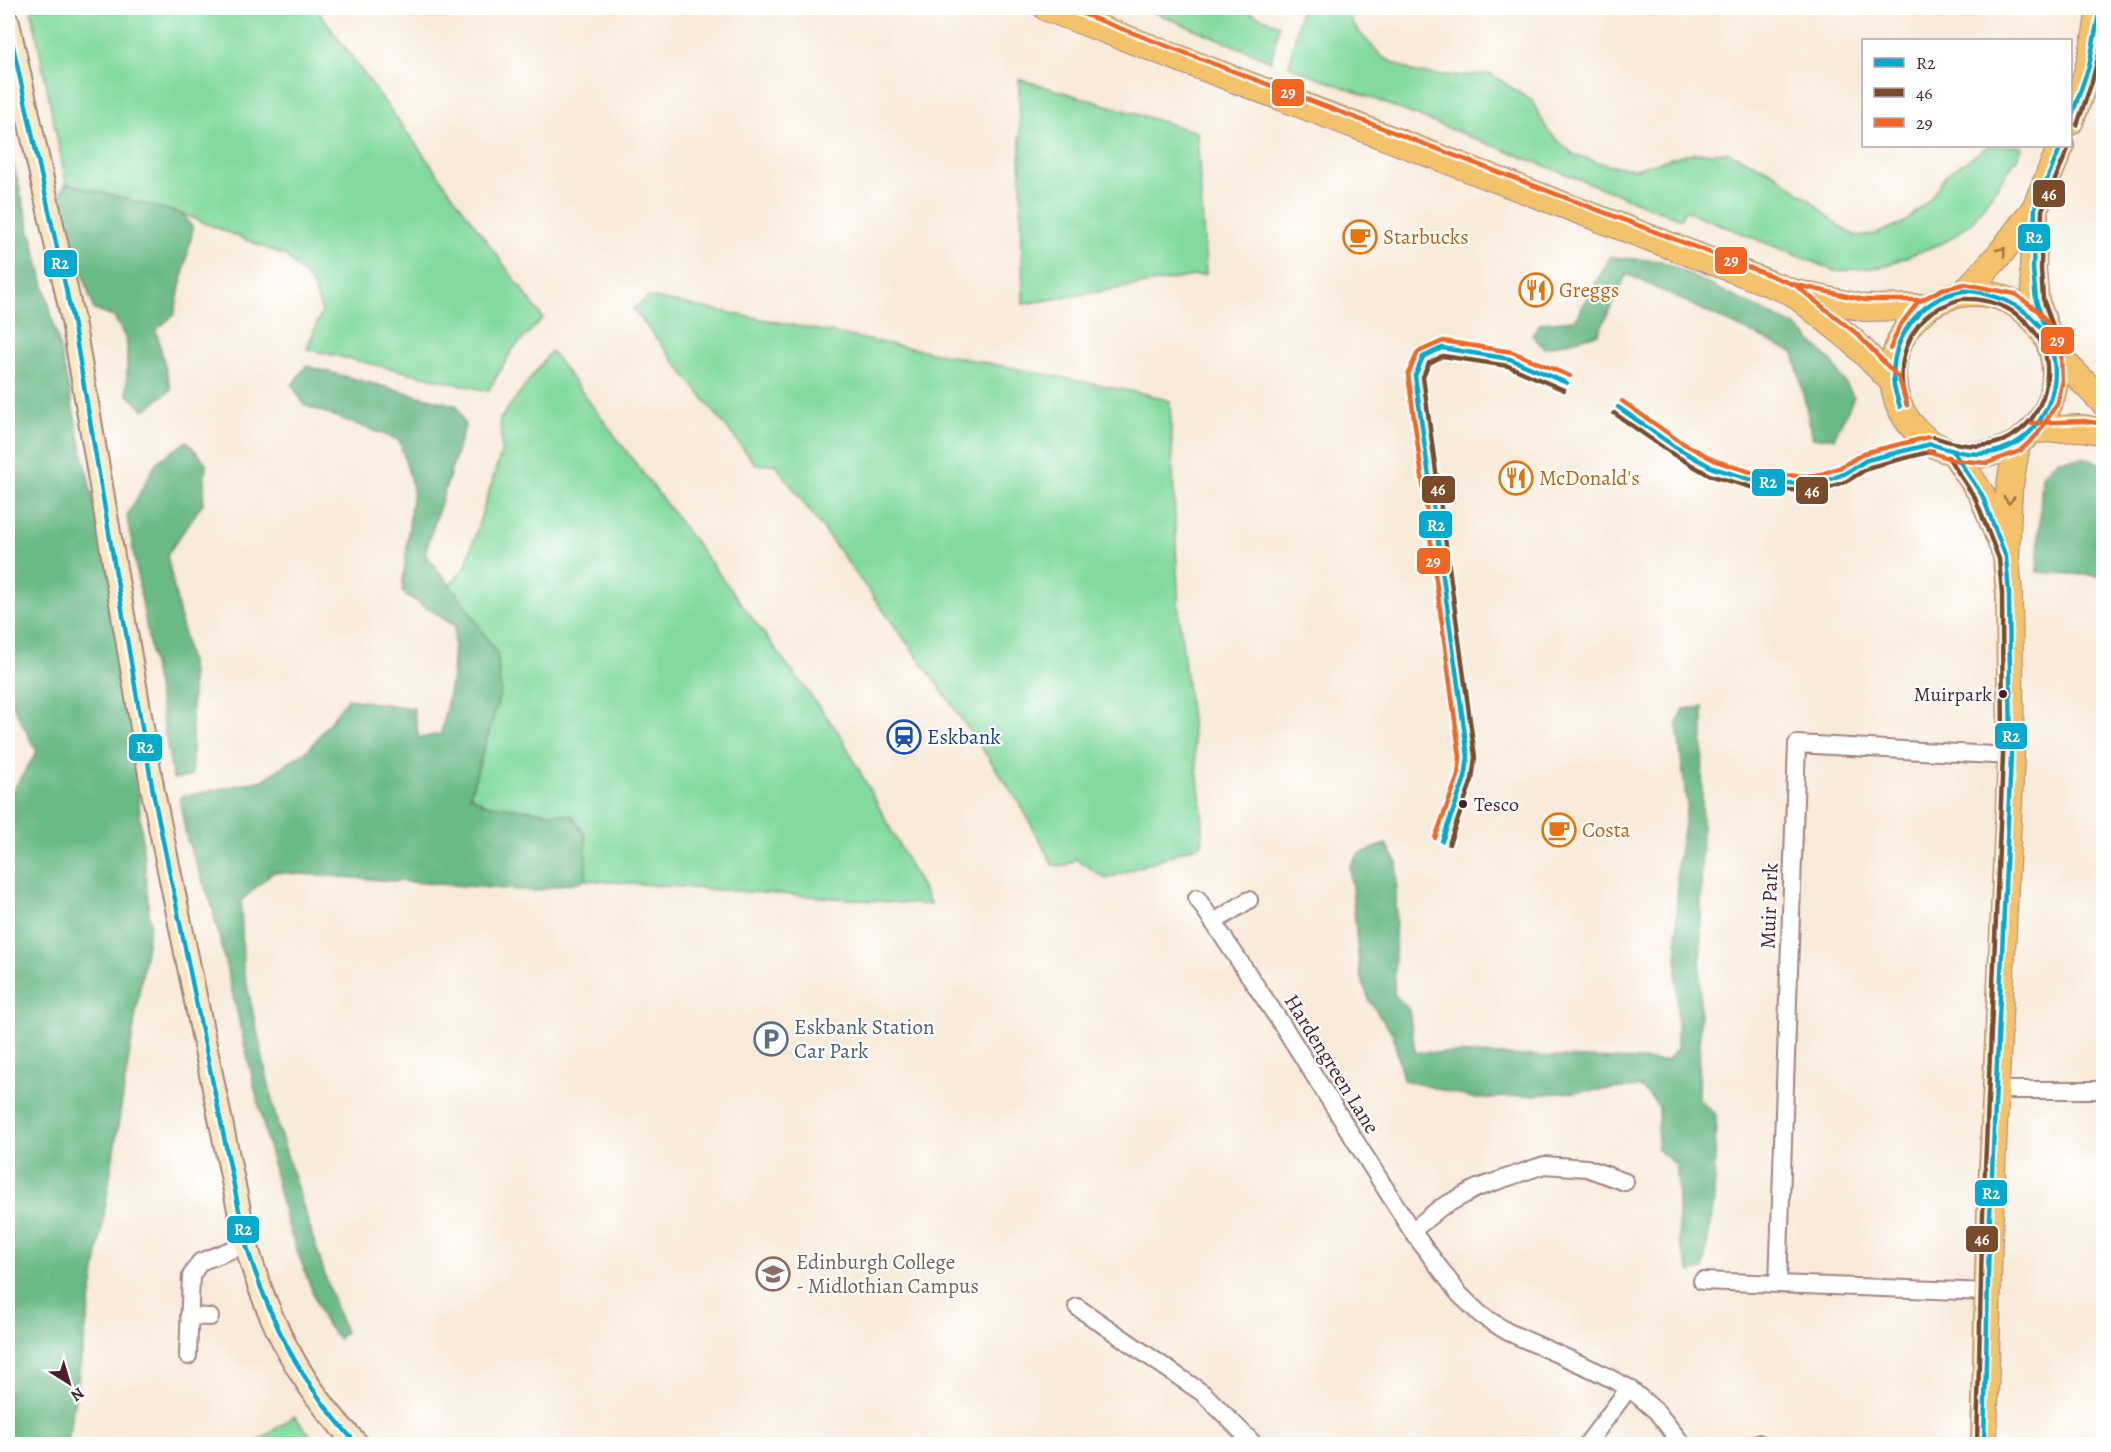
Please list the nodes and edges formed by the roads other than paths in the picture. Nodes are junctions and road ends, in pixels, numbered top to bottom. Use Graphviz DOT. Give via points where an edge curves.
graph roads {
  1 [pos="1047,8"];
  2 [pos="2100,8"];
  3 [pos="8,22"];
  4 [pos="2072,116"];
  5 [pos="2061,147"];
  6 [pos="2035,208"];
  7 [pos="1792,291"];
  8 [pos="1966,291"];
  9 [pos="1923,307"];
  10 [pos="2050,342"];
  11 [pos="1894,383"];
  12 [pos="2103,403"];
  13 [pos="2103,432"];
  14 [pos="2025,437"];
  15 [pos="1954,453"];
  16 [pos="2006,557"];
  17 [pos="2011,756"];
  18 [pos="1197,898"];
  19 [pos="1249,900"];
  20 [pos="1214,922"];
  21 [pos="1997,1090"];
  22 [pos="2103,1090"];
  23 [pos="1625,1182"];
  24 [pos="1412,1231"];
  25 [pos="246,1244"];
  26 [pos="1702,1281"];
  27 [pos="1778,1284"];
  28 [pos="1988,1292"];
  29 [pos="1077,1306"];
  30 [pos="189,1316"];
  31 [pos="210,1317"];
  32 [pos="188,1356"];
  33 [pos="1629,1388"];
  34 [pos="357,1444"];
  35 [pos="1254,1444"];
  36 [pos="1587,1444"];
  37 [pos="1682,1444"];
  38 [pos="1984,1444"];
  1 -- 7 [label="main road"];
  2 -- 4 [label="main road" via="2087,75"];
  3 -- 25 [label="main road" via="73,321 153,792"];
  5 -- 6 [label="main road"];
  8 -- 6 [label="main road, one-way"];
  6 -- 10 [label="main road" via="2036,302"];
  7 -- 9 [label="main road" via="1864,308"];
  7 -- 11 [label="main road" via="1852,340"];
  8 -- 9 [label="main road"];
  8 -- 10 [label="main road" via="2012,301 2033,316"];
  9 -- 11 [label="main road" via="1897,352"];
  10 -- 12 [label="main road"];
  10 -- 14 [label="main road" via="2055,382 2051,399"];
  11 -- 15 [label="main road" via="1900,407 1912,426 1931,444"];
  13 -- 14 [label="main road" via="2083,428"];
  14 -- 15 [label="main road" via="1986,456"];
  14 -- 16 [label="main road, one-way" via="2010,490"];
  15 -- 16 [label="main road" via="1982,495"];
  16 -- 17 [label="main road"];
  17 -- 21 [label="main road"];
  17 -- 27 [label="street, Muir Park" via="1797,744"];
  18 -- 20 [label="street, Hardengreen Lane"];
  19 -- 20 [label="street"];
  20 -- 24 [label="street, Hardengreen Lane"];
  21 -- 22 [label="street"];
  21 -- 28 [label="main road"];
  23 -- 24 [label="street" via="1587,1168 1544,1165 1477,1188 1440,1208"];
  24 -- 33 [label="street, Hardengreen Lane" via="1459,1294 1481,1315 1508,1332"];
  25 -- 30 [label="street" via="200,1262 191,1276"];
  25 -- 34 [label="main road" via="274,1323 304,1381 334,1422"];
  26 -- 27 [label="street"];
  27 -- 28 [label="street"];
  28 -- 38 [label="main road"];
  29 -- 35 [label="street" via="1204,1394"];
  30 -- 31 [label="street"];
  30 -- 32 [label="street"];
  33 -- 36 [label="street"];
  33 -- 37 [label="street, Hardengreen Lane" via="1657,1412"];
}
